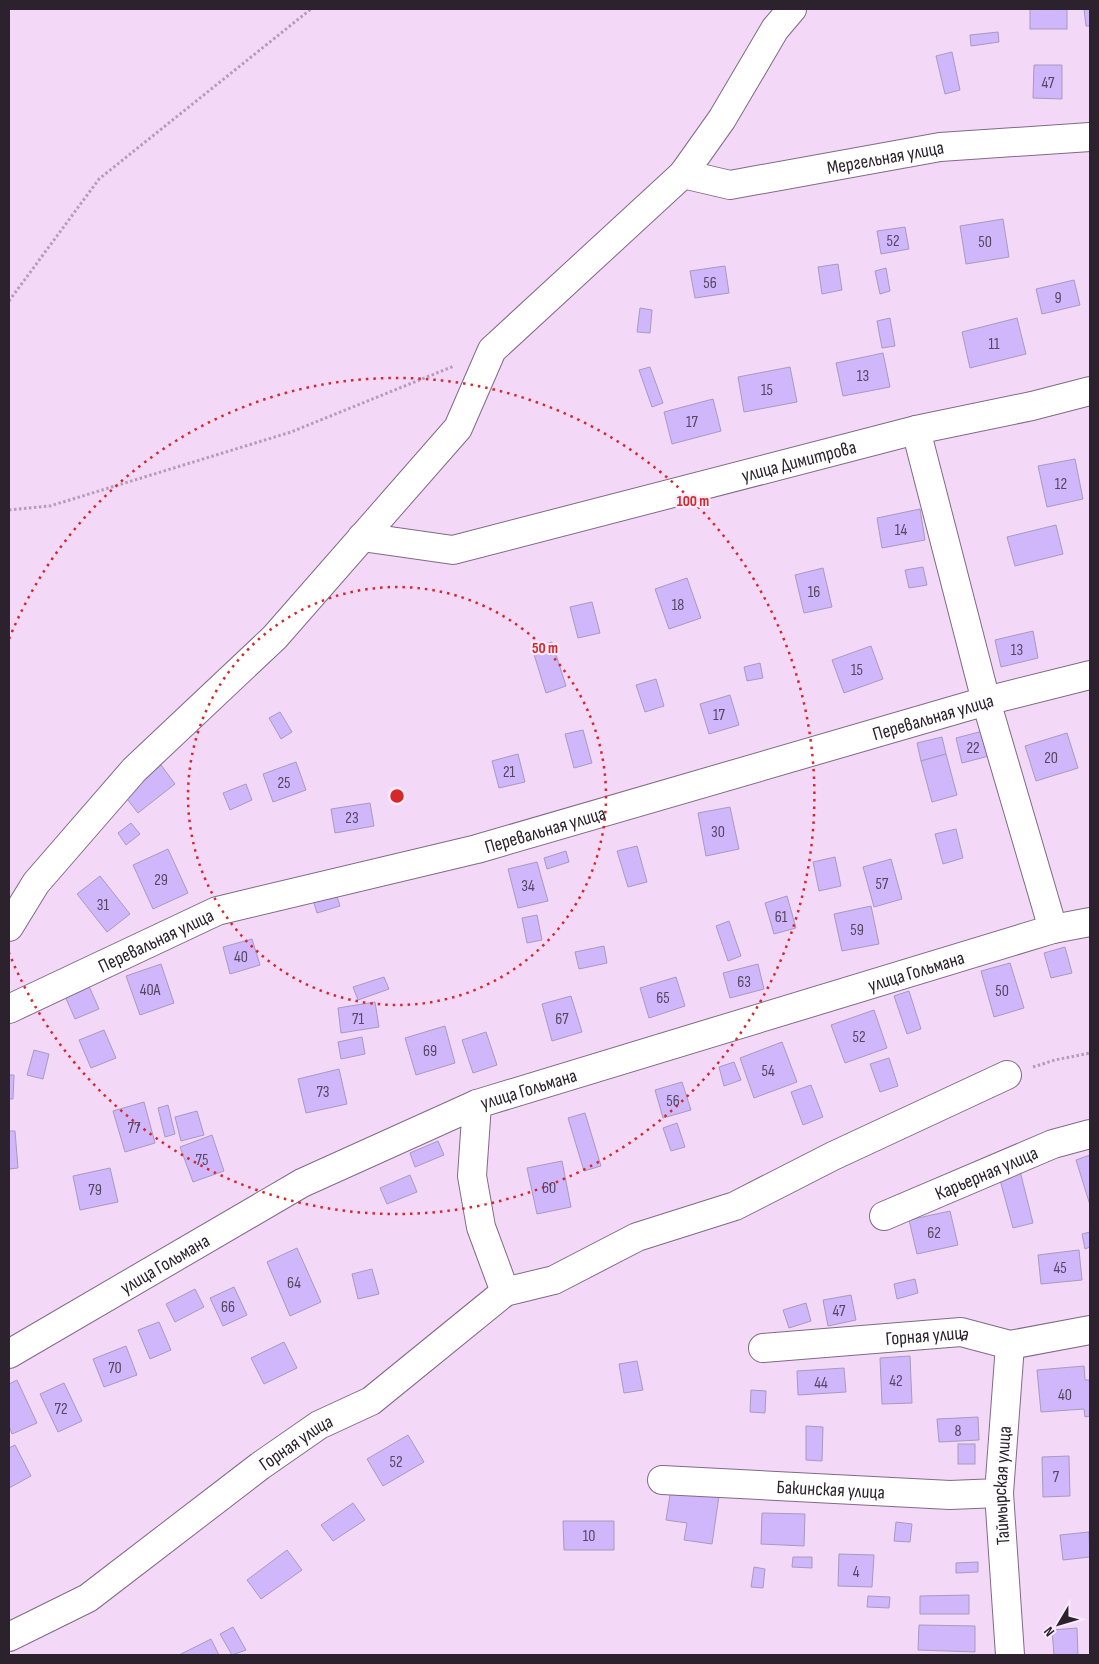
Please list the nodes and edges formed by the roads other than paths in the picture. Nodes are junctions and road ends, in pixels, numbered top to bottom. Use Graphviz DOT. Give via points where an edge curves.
graph roads {
  1 [pos="792,9"];
  2 [pos="1090,137"];
  3 [pos="683,174"];
  4 [pos="1090,391"];
  5 [pos="916,430"];
  6 [pos="362,537"];
  7 [pos="1090,674"];
  8 [pos="986,701"];
  9 [pos="1090,922"];
  10 [pos="9,927"];
  11 [pos="1053,929"];
  12 [pos="9,1009"];
  13 [pos="1007,1075"];
  14 [pos="477,1104"];
  15 [pos="1090,1134"];
  16 [pos="884,1216"];
  17 [pos="505,1292"];
  18 [pos="1090,1330"];
  19 [pos="1010,1345"];
  20 [pos="763,1348"];
  21 [pos="9,1354"];
  22 [pos="662,1480"];
  23 [pos="999,1493"];
  24 [pos="9,1637"];
  25 [pos="1010,1655"];
  1 -- 3 [label="street" via="775,29 722,119"];
  2 -- 3 [label="street, Мергельная улица" via="940,147 730,185"];
  3 -- 6 [label="street" via="492,350 458,428"];
  4 -- 5 [label="street, улица Димитрова"];
  5 -- 6 [label="street, улица Димитрова" via="453,550"];
  5 -- 8 [label="street"];
  6 -- 10 [label="street" via="275,637 134,770 36,883"];
  7 -- 8 [label="street, Перевальная улица"];
  8 -- 11 [label="street"];
  8 -- 12 [label="street, Перевальная улица" via="478,849 217,911"];
  9 -- 11 [label="street, улица Гольмана"];
  11 -- 14 [label="street, улица Гольмана"];
  13 -- 17 [label="street" via="833,1156 735,1206 637,1237 554,1280"];
  14 -- 17 [label="street" via="472,1176 481,1227"];
  14 -- 21 [label="street, улица Гольмана" via="302,1183"];
  15 -- 16 [label="street, Карьерная улица" via="1053,1144"];
  17 -- 24 [label="street, Горная улица" via="371,1401 319,1425 260,1466 88,1598"];
  18 -- 19 [label="street, Горная улица"];
  19 -- 20 [label="street, Горная улица" via="961,1332"];
  19 -- 23 [label="street, Таймырская улица"];
  22 -- 23 [label="street, Бакинская улица" via="950,1495"];
  23 -- 25 [label="street, Таймырская улица"];
}
